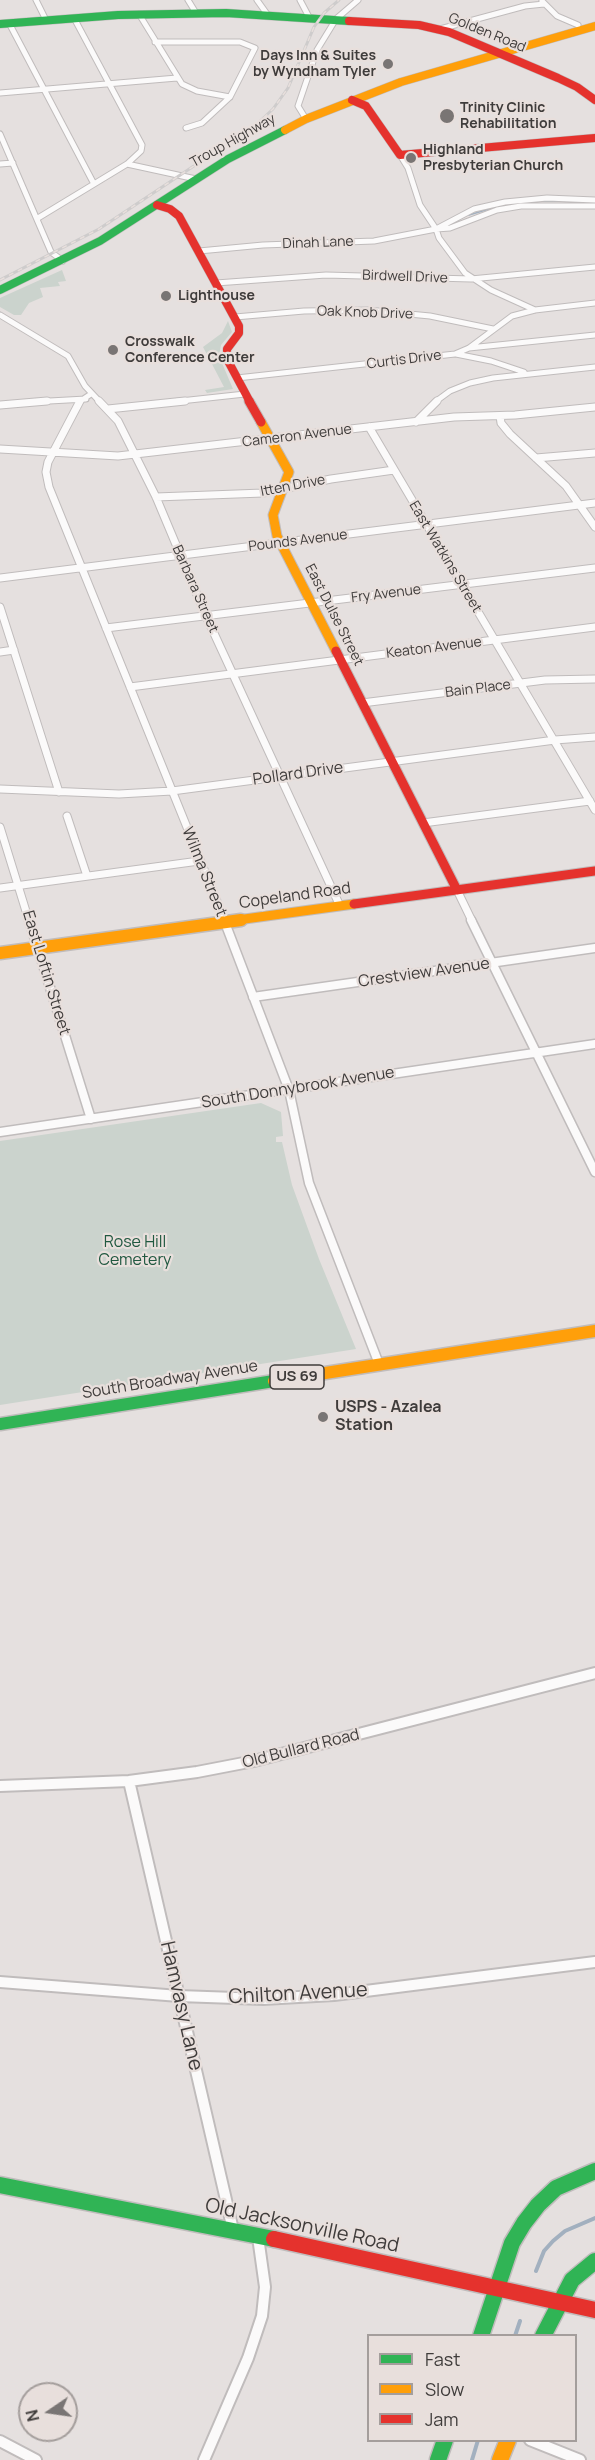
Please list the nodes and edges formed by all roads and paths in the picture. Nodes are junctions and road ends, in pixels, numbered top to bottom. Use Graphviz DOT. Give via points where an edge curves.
graph roads {
  1 [pos="36,0"];
  2 [pos="188,0"];
  3 [pos="257,0"];
  4 [pos="300,0"];
  5 [pos="358,0"];
  6 [pos="542,2"];
  7 [pos="196,13"];
  8 [pos="139,14"];
  9 [pos="267,14"];
  10 [pos="309,17"];
  11 [pos="74,18"];
  12 [pos="46,20"];
  13 [pos="595,20"];
  14 [pos="330,21"];
  15 [pos="5,23"];
  16 [pos="578,25"];
  17 [pos="595,26"];
  18 [pos="440,29"];
  19 [pos="156,42"];
  20 [pos="497,52"];
  21 [pos="177,78"];
  22 [pos="110,84"];
  23 [pos="45,89"];
  24 [pos="0,93"];
  25 [pos="230,97"];
  26 [pos="352,100"];
  27 [pos="595,100"];
  28 [pos="306,119"];
  29 [pos="186,128"];
  30 [pos="0,134"];
  31 [pos="595,138"];
  32 [pos="400,155"];
  33 [pos="13,163"];
  34 [pos="0,164"];
  35 [pos="127,164"];
  36 [pos="196,179"];
  37 [pos="94,184"];
  38 [pos="595,200"];
  39 [pos="157,205"];
  40 [pos="595,206"];
  41 [pos="38,218"];
  42 [pos="436,229"];
  43 [pos="199,251"];
  44 [pos="63,261"];
  45 [pos="595,267"];
  46 [pos="471,279"];
  47 [pos="216,283"];
  48 [pos="0,290"];
  49 [pos="595,303"];
  50 [pos="535,310"];
  51 [pos="0,315"];
  52 [pos="235,317"];
  53 [pos="493,329"];
  54 [pos="595,334"];
  55 [pos="469,348"];
  56 [pos="455,354"];
  57 [pos="595,367"];
  58 [pos="529,374"];
  59 [pos="237,378"];
  60 [pos="91,394"];
  61 [pos="245,394"];
  62 [pos="81,399"];
  63 [pos="98,400"];
  64 [pos="0,405"];
  65 [pos="595,407"];
  66 [pos="108,409"];
  67 [pos="500,416"];
  68 [pos="416,422"];
  69 [pos="369,428"];
  70 [pos="270,439"];
  71 [pos="0,450"];
  72 [pos="53,452"];
  73 [pos="595,453"];
  74 [pos="135,454"];
  75 [pos="536,458"];
  76 [pos="394,470"];
  77 [pos="283,491"];
  78 [pos="156,497"];
  79 [pos="595,503"];
  80 [pos="579,505"];
  81 [pos="426,525"];
  82 [pos="595,527"];
  83 [pos="280,543"];
  84 [pos="180,555"];
  85 [pos="81,568"];
  86 [pos="595,568"];
  87 [pos="0,578"];
  88 [pos="461,585"];
  89 [pos="310,603"];
  90 [pos="0,607"];
  91 [pos="206,616"];
  92 [pos="595,627"];
  93 [pos="106,628"];
  94 [pos="495,640"];
  95 [pos="14,650"];
  96 [pos="0,652"];
  97 [pos="339,660"];
  98 [pos="232,673"];
  99 [pos="595,679"];
  100 [pos="519,684"];
  101 [pos="130,687"];
  102 [pos="362,703"];
  103 [pos="595,737"];
  104 [pos="555,740"];
  105 [pos="392,761"];
  106 [pos="281,776"];
  107 [pos="0,789"];
  108 [pos="172,791"];
  109 [pos="59,792"];
  110 [pos="590,801"];
  111 [pos="595,810"];
  112 [pos="67,816"];
  113 [pos="423,823"];
  114 [pos="0,827"];
  115 [pos="199,861"];
  116 [pos="595,871"];
  117 [pos="87,876"];
  118 [pos="20,885"];
  119 [pos="0,888"];
  120 [pos="457,890"];
  121 [pos="340,906"];
  122 [pos="225,922"];
  123 [pos="37,948"];
  124 [pos="595,948"];
  125 [pos="0,953"];
  126 [pos="494,963"];
  127 [pos="254,997"];
  128 [pos="595,1044"];
  129 [pos="537,1052"];
  130 [pos="289,1090"];
  131 [pos="91,1119"];
  132 [pos="0,1132"];
  133 [pos="595,1172"];
  134 [pos="595,1332"];
  135 [pos="379,1364"];
  136 [pos="0,1424"];
  137 [pos="595,1673"];
  138 [pos="129,1781"];
  139 [pos="0,1786"];
  140 [pos="595,1962"];
  141 [pos="0,1982"];
  142 [pos="179,1996"];
  143 [pos="595,2171"];
  144 [pos="0,2185"];
  145 [pos="233,2230"];
  146 [pos="258,2237"];
  147 [pos="595,2261"];
  148 [pos="497,2289"];
  149 [pos="558,2302"];
  150 [pos="595,2310"];
  151 [pos="482,2334"];
  152 [pos="544,2334"];
  153 [pos="0,2442"];
  154 [pos="444,2442"];
  155 [pos="507,2442"];
  156 [pos="535,2442"];
  157 [pos="36,2460"];
  158 [pos="204,2460"];
  159 [pos="438,2460"];
  160 [pos="500,2460"];
  161 [pos="580,2460"];
  1 -- 12 [label="street"];
  2 -- 7 [label="street"];
  3 -- 9 [label="street"];
  4 -- 10 [label="street"];
  5 -- 14 [label="street"];
  6 -- 16 [label="street" via="557,16"];
  6 -- 18 [label="street"];
  7 -- 8 [label="street, Golden Road"];
  7 -- 9 [label="street, Golden Road"];
  8 -- 11 [label="street, Golden Road"];
  8 -- 19 [label="street"];
  9 -- 10 [label="street, Golden Road"];
  10 -- 14 [label="street, Golden Road"];
  11 -- 12 [label="street, Golden Road"];
  11 -- 22 [label="street"];
  12 -- 15 [label="street, Golden Road"];
  13 -- 16 [label="street, Troup Highway"];
  14 -- 18 [label="street, Golden Road"];
  14 -- 28 [label="street" via="300,96 298,109"];
  15 -- 23 [label="street"];
  16 -- 20 [label="street, Troup Highway"];
  17 -- 20 [label="street, Troup Highway"];
  18 -- 20 [label="street, Golden Road"];
  19 -- 21 [label="street"];
  19 -- 25 [label="street" via="252,45 254,51"];
  20 -- 26 [label="street, Troup Highway"];
  20 -- 27 [label="street, Golden Road" via="577,87"];
  21 -- 22 [label="street"];
  21 -- 25 [label="street" via="186,87"];
  22 -- 23 [label="street"];
  22 -- 35 [label="street" via="142,145"];
  23 -- 24 [label="street"];
  23 -- 37 [label="street"];
  25 -- 29 [label="street" via="202,123"];
  26 -- 28 [label="street, Troup Highway"];
  26 -- 32 [label="street" via="366,106"];
  28 -- 36 [label="street, Troup Highway" via="244,149"];
  30 -- 33 [label="street"];
  31 -- 32 [label="street"];
  32 -- 42 [label="street" via="420,206"];
  33 -- 34 [label="street"];
  33 -- 41 [label="street"];
  35 -- 36 [label="street"];
  35 -- 37 [label="street"];
  36 -- 39 [label="street, Troup Highway"];
  37 -- 41 [label="street"];
  38 -- 42 [label="street, Dinah Lane" via="506,201 474,209"];
  39 -- 43 [label="street" via="177,213"];
  39 -- 44 [label="street, Troup Highway"];
  40 -- 42 [label="street, Dinah Lane" via="521,206"];
  41 -- 44 [label="street" via="51,252"];
  42 -- 43 [label="street, Dinah Lane" via="374,241"];
  42 -- 46 [label="street" via="456,263"];
  43 -- 47 [label="street"];
  44 -- 48 [label="street, Troup Highway"];
  45 -- 46 [label="street, Birdwell Drive"];
  46 -- 47 [label="street, Birdwell Drive" via="299,275"];
  46 -- 50 [label="street"];
  47 -- 52 [label="street"];
  49 -- 50 [label="street, Curtis Drive"];
  50 -- 53 [label="street, Curtis Drive" via="512,316"];
  51 -- 60 [label="street, Barbara Street" via="68,356"];
  52 -- 53 [label="street, Oak Knob Drive" via="368,310 430,316"];
  52 -- 59 [label="street, East Dulse Street" via="240,331 226,354"];
  53 -- 55 [label="street, Curtis Drive"];
  54 -- 55 [label="street"];
  55 -- 56 [label="street, Curtis Drive"];
  56 -- 58 [label="street"];
  56 -- 59 [label="street, Curtis Drive"];
  57 -- 58 [label="street"];
  58 -- 68 [label="street" via="460,387 436,401"];
  59 -- 61 [label="street, East Dulse Street"];
  60 -- 62 [label="street"];
  60 -- 63 [label="street, Barbara Street"];
  61 -- 66 [label="street"];
  61 -- 70 [label="street, East Dulse Street"];
  62 -- 63 [label="street"];
  62 -- 64 [label="street"];
  62 -- 72 [label="street, Wilma Street"];
  63 -- 66 [label="street, Barbara Street"];
  65 -- 67 [label="street, Cameron Avenue"];
  66 -- 74 [label="street, Barbara Street"];
  67 -- 68 [label="street, Cameron Avenue"];
  67 -- 75 [label="street" via="510,434"];
  68 -- 69 [label="street, Cameron Avenue"];
  69 -- 70 [label="street, Cameron Avenue"];
  69 -- 76 [label="street, East Watkins Street"];
  70 -- 74 [label="street, Cameron Avenue"];
  70 -- 77 [label="street, East Dulse Street" via="289,472"];
  71 -- 72 [label="street, Cameron Avenue"];
  72 -- 74 [label="street, Cameron Avenue" via="106,457"];
  72 -- 85 [label="street, Wilma Street" via="46,472 49,487"];
  73 -- 75 [label="street"];
  74 -- 78 [label="street, Barbara Street"];
  75 -- 80 [label="street" via="566,486"];
  76 -- 77 [label="street, Itten Drive" via="331,478"];
  76 -- 81 [label="street, East Watkins Street"];
  77 -- 78 [label="street, Itten Drive"];
  77 -- 83 [label="street, East Dulse Street" via="273,515"];
  78 -- 84 [label="street, Barbara Street"];
  79 -- 80 [label="street, Pounds Avenue"];
  80 -- 81 [label="street, Pounds Avenue"];
  80 -- 82 [label="street"];
  81 -- 83 [label="street, Pounds Avenue"];
  81 -- 88 [label="street, East Watkins Street"];
  83 -- 84 [label="street, Pounds Avenue"];
  83 -- 89 [label="street, East Dulse Street"];
  84 -- 85 [label="street, Pounds Avenue"];
  84 -- 91 [label="street, Barbara Street"];
  85 -- 87 [label="street, Pounds Avenue"];
  85 -- 93 [label="street, Wilma Street"];
  86 -- 88 [label="street, Fry Avenue"];
  88 -- 89 [label="street, Fry Avenue"];
  88 -- 94 [label="street, East Watkins Street"];
  89 -- 91 [label="street, Fry Avenue"];
  89 -- 97 [label="street, East Dulse Street"];
  90 -- 95 [label="street"];
  91 -- 93 [label="street, Fry Avenue"];
  91 -- 98 [label="street, Barbara Street"];
  92 -- 94 [label="street, Keaton Avenue"];
  93 -- 101 [label="street, Wilma Street"];
  94 -- 97 [label="street, Keaton Avenue"];
  94 -- 100 [label="street, East Watkins Street"];
  95 -- 96 [label="street"];
  95 -- 109 [label="street"];
  97 -- 98 [label="street, Keaton Avenue"];
  97 -- 102 [label="street, East Dulse Street"];
  98 -- 101 [label="street, Keaton Avenue"];
  98 -- 106 [label="street, Barbara Street"];
  99 -- 100 [label="street, Bain Place"];
  100 -- 102 [label="street, Bain Place"];
  100 -- 104 [label="street, East Watkins Street"];
  101 -- 108 [label="street, Wilma Street"];
  102 -- 105 [label="street, East Dulse Street"];
  103 -- 104 [label="street, Pollard Drive"];
  104 -- 105 [label="street, Pollard Drive"];
  104 -- 110 [label="street, East Watkins Street"];
  105 -- 106 [label="street, Pollard Drive"];
  105 -- 113 [label="street, East Dulse Street"];
  106 -- 108 [label="street, Pollard Drive"];
  106 -- 121 [label="street, Barbara Street"];
  107 -- 109 [label="street, Pollard Drive"];
  108 -- 109 [label="street, Pollard Drive"];
  108 -- 115 [label="street, Wilma Street"];
  110 -- 111 [label="street, East Watkins Street"];
  110 -- 113 [label="street"];
  112 -- 117 [label="street"];
  113 -- 120 [label="street, East Dulse Street"];
  114 -- 118 [label="street, East Loftin Street"];
  115 -- 117 [label="street"];
  115 -- 122 [label="street, Wilma Street"];
  116 -- 120 [label="street, Copeland Road"];
  117 -- 118 [label="street"];
  118 -- 119 [label="street"];
  118 -- 123 [label="street, East Loftin Street"];
  120 -- 121 [label="street, Copeland Road"];
  120 -- 126 [label="street, East Dulse Street"];
  121 -- 122 [label="street, Copeland Road"];
  122 -- 123 [label="street, Copeland Road"];
  122 -- 127 [label="street, Wilma Street"];
  123 -- 125 [label="street, Copeland Road"];
  123 -- 131 [label="street, East Loftin Street"];
  124 -- 126 [label="street, Crestview Avenue"];
  126 -- 127 [label="street, Crestview Avenue"];
  126 -- 129 [label="street, East Dulse Street"];
  127 -- 130 [label="street, Wilma Street"];
  128 -- 129 [label="street, South Donnybrook Avenue"];
  129 -- 130 [label="street, South Donnybrook Avenue"];
  129 -- 133 [label="street, East Dulse Street"];
  130 -- 131 [label="street, South Donnybrook Avenue"];
  130 -- 135 [label="street, Wilma Street" via="309,1183"];
  131 -- 132 [label="street, South Donnybrook Avenue"];
  134 -- 135 [label="street, South Broadway Avenue / US 69"];
  135 -- 136 [label="street, South Broadway Avenue / US 69"];
  137 -- 138 [label="street, Old Bullard Road" via="254,1761"];
  138 -- 139 [label="street, Old Bullard Road"];
  138 -- 142 [label="street, Hamvasy Lane"];
  140 -- 142 [label="street, Chilton Avenue" via="334,1995 263,1999"];
  141 -- 142 [label="street, Chilton Avenue"];
  142 -- 145 [label="street, Hamvasy Lane"];
  143 -- 148 [label="street" via="556,2188 538,2205 512,2243"];
  144 -- 145 [label="street, Old Jacksonville Road"];
  145 -- 146 [label="street, Old Jacksonville Road"];
  146 -- 148 [label="street, Old Jacksonville Road"];
  146 -- 158 [label="street" via="265,2287 262,2316"];
  147 -- 149 [label="street" via="572,2280"];
  148 -- 149 [label="street, Old Jacksonville Road"];
  148 -- 151 [label="street"];
  149 -- 150 [label="street, Old Jacksonville Road"];
  149 -- 152 [label="street"];
  153 -- 157 [label="street"];
  154 -- 159 [label="street"];
  155 -- 160 [label="street"];
  156 -- 161 [label="street"];
}
